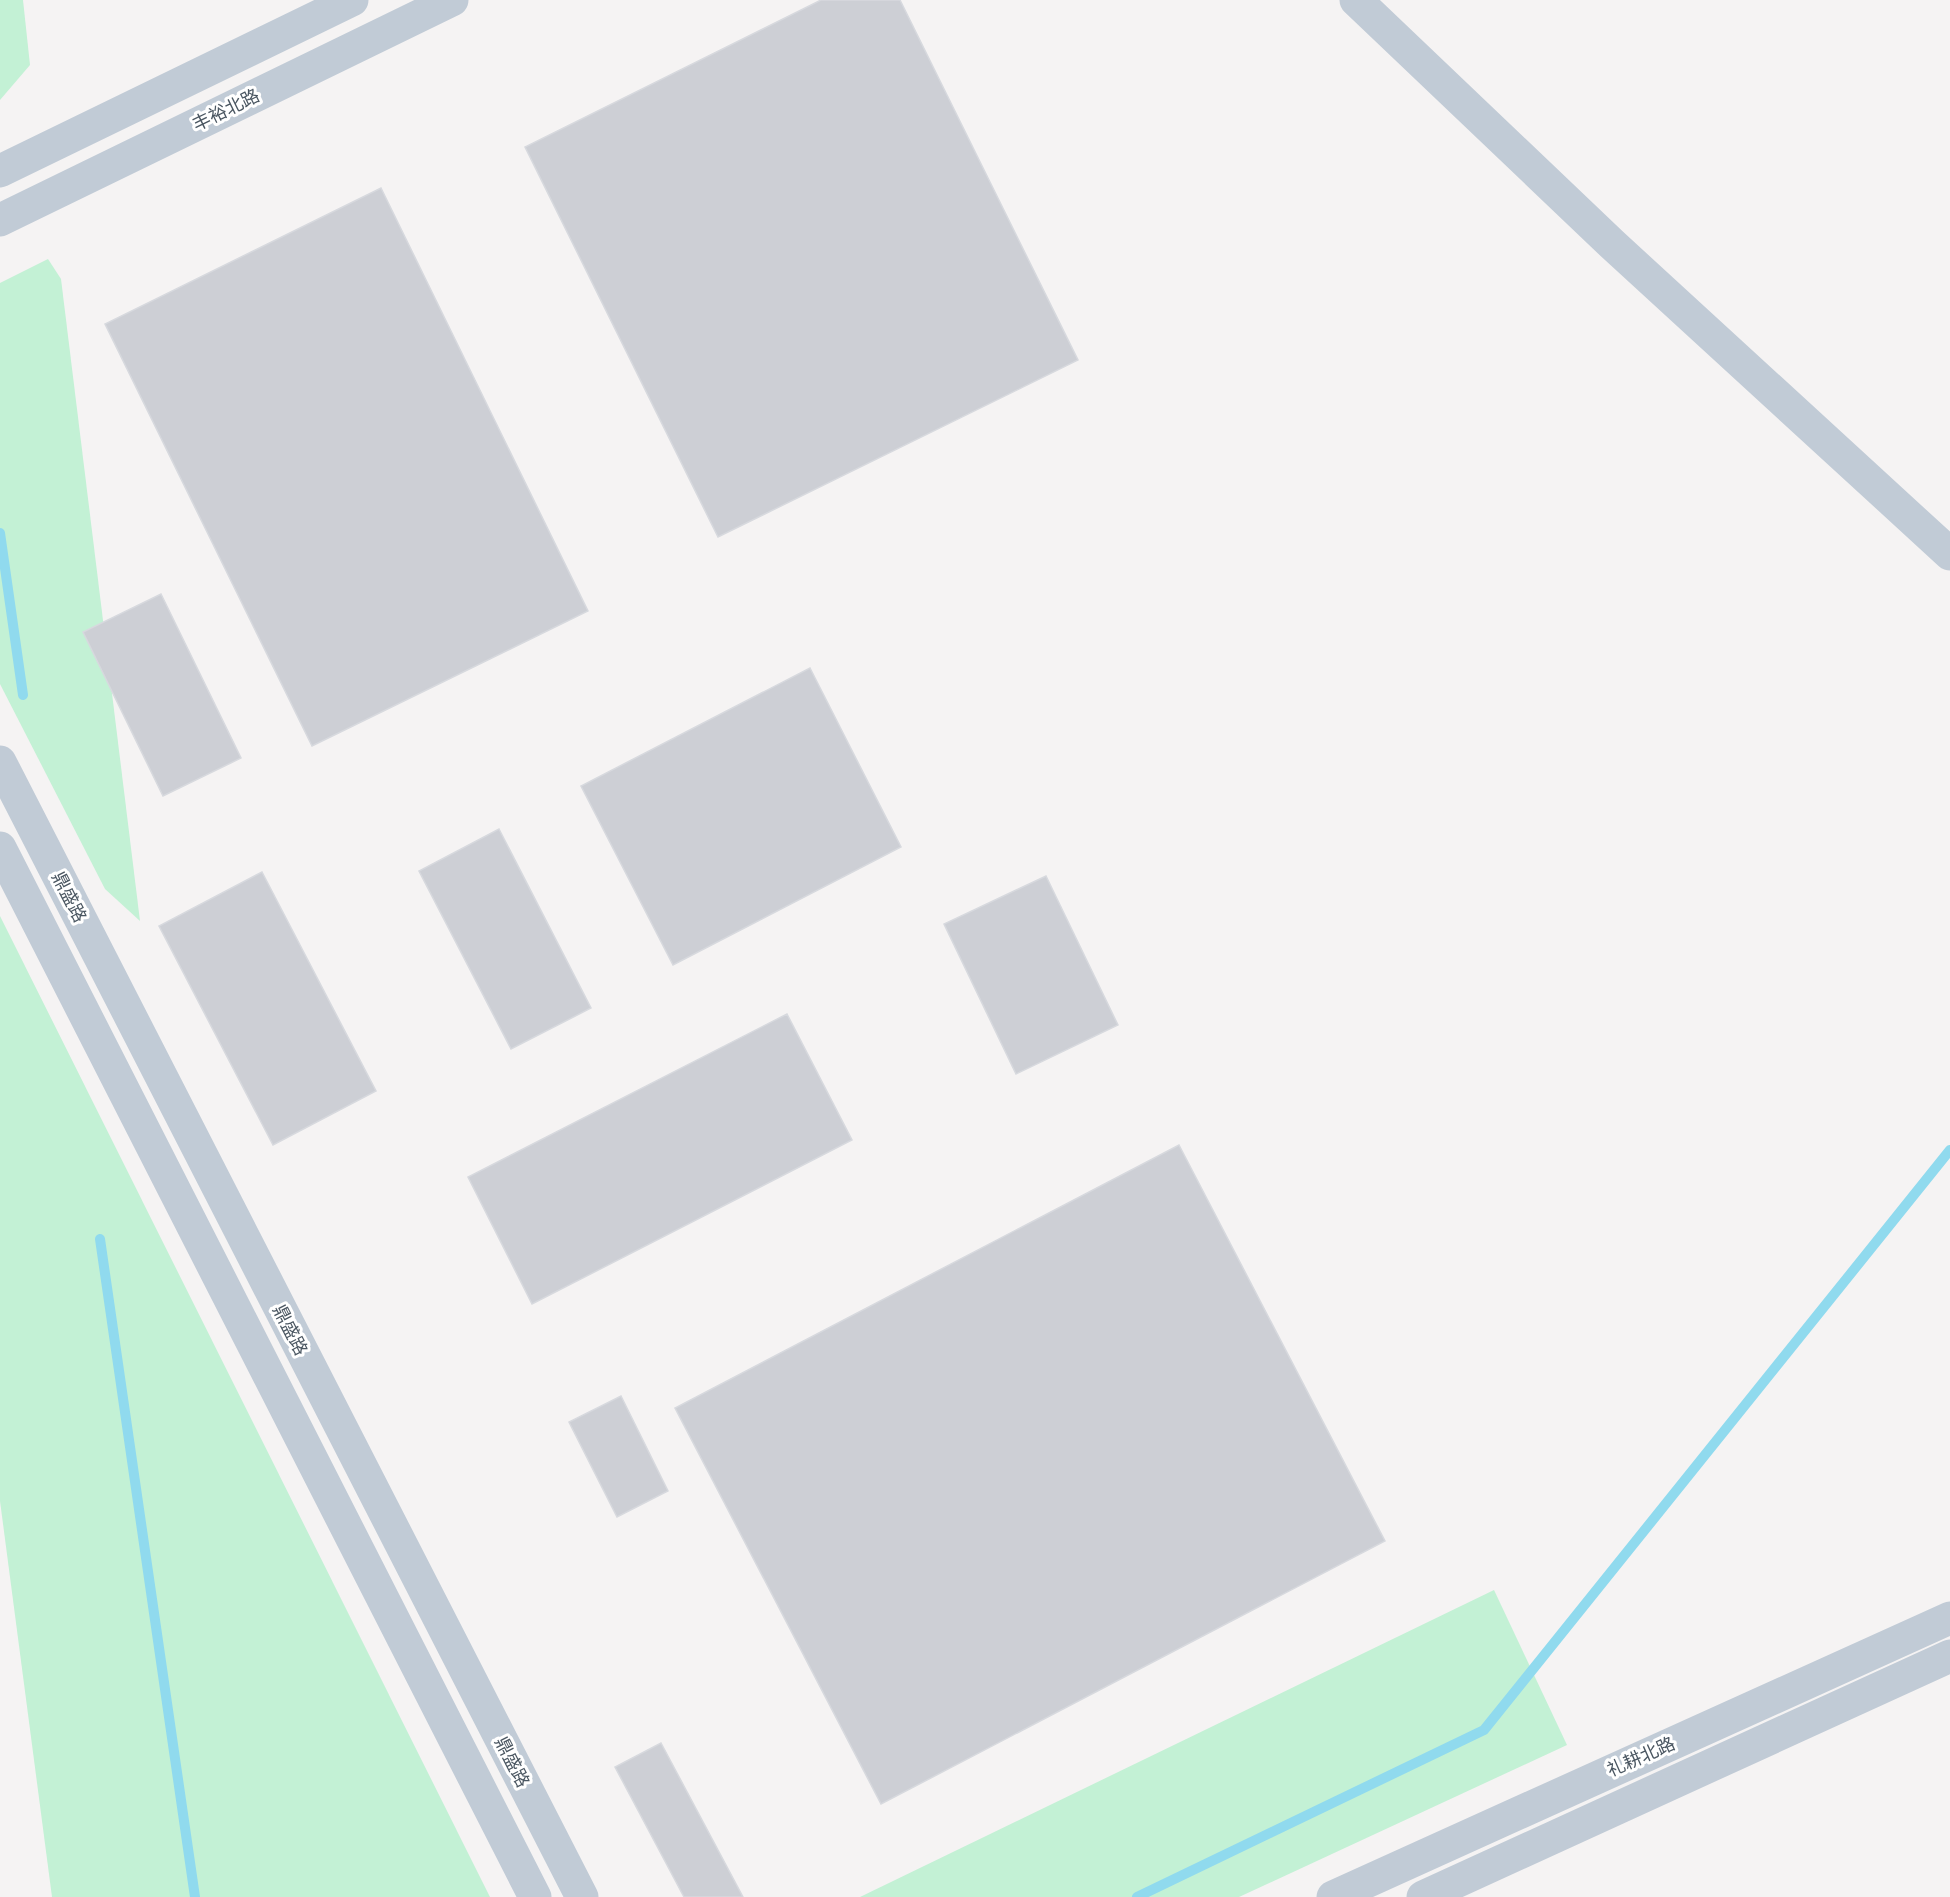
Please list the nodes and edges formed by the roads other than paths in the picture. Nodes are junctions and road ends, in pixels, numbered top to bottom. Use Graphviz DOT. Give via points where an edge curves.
graph roads {
  1 [pos="352,0"];
  2 [pos="452,0"];
  3 [pos="1356,0"];
  4 [pos="0,171"];
  5 [pos="0,220"];
  6 [pos="1950,554"];
  7 [pos="0,762"];
  8 [pos="0,848"];
  9 [pos="1950,1618"];
  10 [pos="1950,1656"];
  11 [pos="535,1897"];
  12 [pos="582,1897"];
  13 [pos="1333,1897"];
  14 [pos="1423,1897"];
  1 -- 4 [label="main road"];
  2 -- 5 [label="main road, 丰裕北路"];
  3 -- 6 [label="main road" via="1612,244"];
  7 -- 12 [label="main road, 鼎盛路"];
  8 -- 11 [label="main road"];
  9 -- 13 [label="main road, 礼耕北路"];
  10 -- 14 [label="main road, 礼耕北路"];
}
